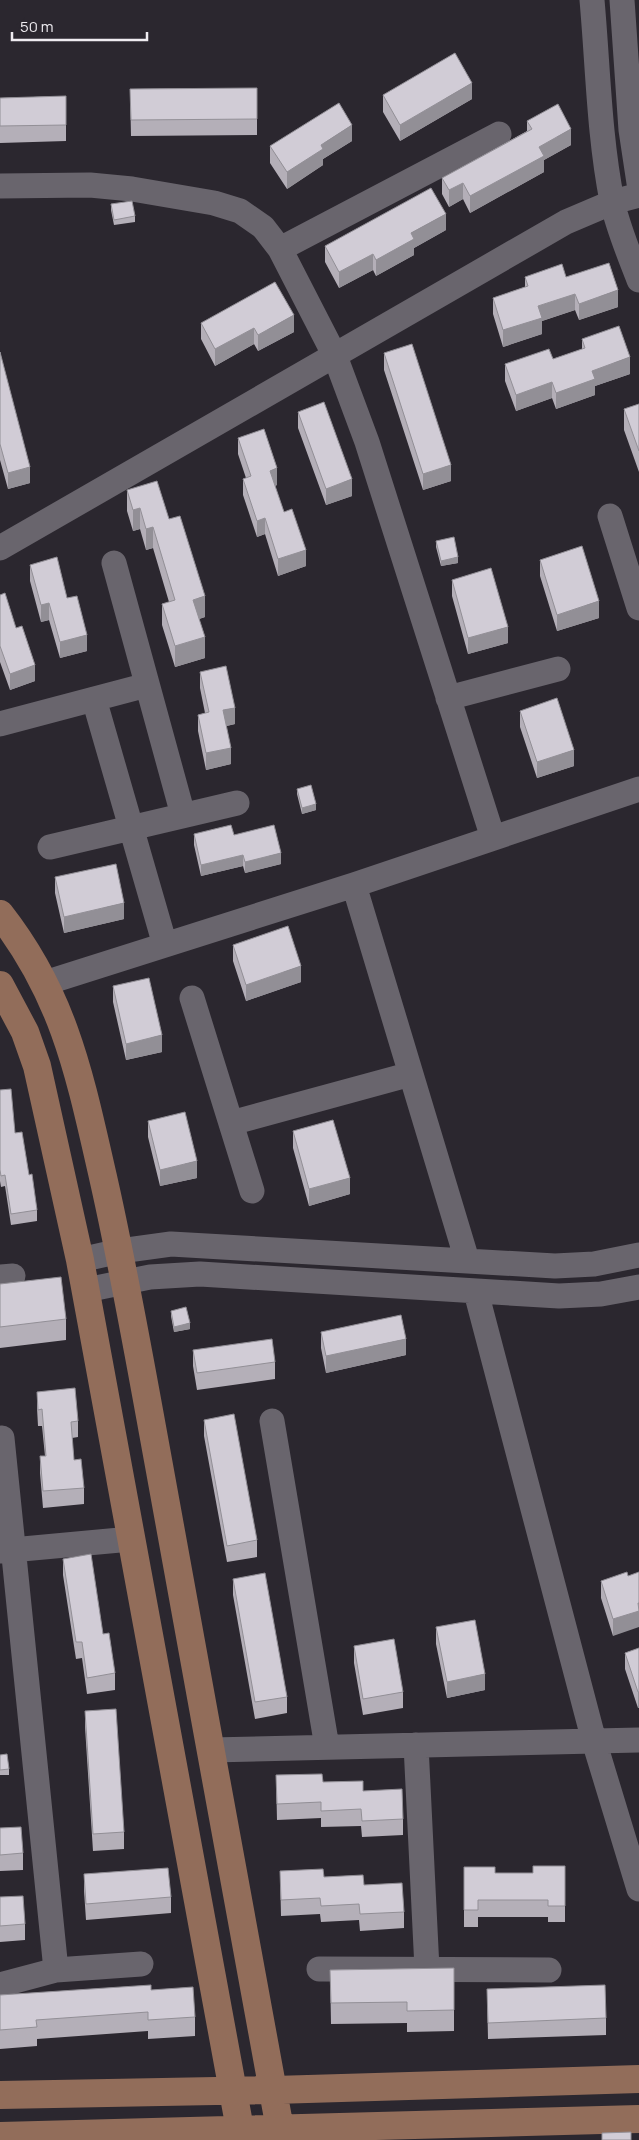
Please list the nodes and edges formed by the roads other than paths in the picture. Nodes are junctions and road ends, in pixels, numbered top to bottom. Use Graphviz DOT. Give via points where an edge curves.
graph roads {
  1 [pos="592,0"];
  2 [pos="622,0"];
  3 [pos="500,134"];
  4 [pos="639,183"];
  5 [pos="0,186"];
  6 [pos="639,195"];
  7 [pos="613,202"];
  8 [pos="280,249"];
  9 [pos="639,280"];
  10 [pos="335,356"];
  11 [pos="610,516"];
  12 [pos="0,548"];
  13 [pos="114,563"];
  14 [pos="639,608"];
  15 [pos="558,669"];
  16 [pos="147,685"];
  17 [pos="448,698"];
  18 [pos="94,699"];
  19 [pos="0,724"];
  20 [pos="639,789"];
  21 [pos="236,803"];
  22 [pos="183,816"];
  23 [pos="132,828"];
  24 [pos="493,838"];
  25 [pos="50,848"];
  26 [pos="354,885"];
  27 [pos="0,914"];
  28 [pos="165,946"];
  29 [pos="45,983"];
  30 [pos="0,985"];
  31 [pos="192,998"];
  32 [pos="411,1074"];
  33 [pos="230,1123"];
  34 [pos="252,1191"];
  35 [pos="120,1251"];
  36 [pos="639,1255"];
  37 [pos="80,1260"];
  38 [pos="467,1260"];
  39 [pos="125,1281"];
  40 [pos="639,1287"];
  41 [pos="86,1290"];
  42 [pos="476,1292"];
  43 [pos="272,1421"];
  44 [pos="2,1438"];
  45 [pos="131,1539"];
  46 [pos="7,1550"];
  47 [pos="639,1740"];
  48 [pos="594,1741"];
  49 [pos="416,1746"];
  50 [pos="327,1748"];
  51 [pos="211,1750"];
  52 [pos="639,1889"];
  53 [pos="141,1964"];
  54 [pos="319,1969"];
  55 [pos="427,1969"];
  56 [pos="56,1970"];
  57 [pos="549,1970"];
  58 [pos="0,1985"];
  59 [pos="639,2079"];
  60 [pos="274,2090"];
  61 [pos="233,2091"];
  62 [pos="0,2095"];
  63 [pos="639,2118"];
  64 [pos="242,2135"];
  65 [pos="281,2135"];
  66 [pos="0,2136"];
  1 -- 7 [label="street" via="606,165"];
  2 -- 4 [label="street" via="631,130"];
  3 -- 8 [label="street"];
  5 -- 8 [label="street" via="90,185 214,203 240,211 263,227"];
  6 -- 7 [label="street"];
  7 -- 9 [label="street"];
  7 -- 10 [label="street" via="566,222"];
  8 -- 10 [label="street"];
  10 -- 12 [label="street"];
  10 -- 17 [label="street" via="379,476"];
  11 -- 14 [label="street"];
  13 -- 16 [label="street"];
  15 -- 17 [label="street"];
  16 -- 18 [label="street"];
  16 -- 22 [label="street"];
  17 -- 24 [label="street"];
  18 -- 19 [label="street"];
  18 -- 23 [label="street"];
  20 -- 24 [label="street"];
  21 -- 22 [label="street"];
  22 -- 23 [label="street"];
  23 -- 25 [label="street"];
  23 -- 28 [label="street"];
  24 -- 26 [label="street"];
  26 -- 28 [label="street"];
  26 -- 32 [label="street"];
  27 -- 29 [label="main road"];
  28 -- 29 [label="street"];
  29 -- 35 [label="main road" via="72,1049"];
  30 -- 37 [label="main road" via="25,1032 37,1066"];
  31 -- 33 [label="street"];
  32 -- 33 [label="street"];
  32 -- 38 [label="street"];
  33 -- 34 [label="street"];
  35 -- 37 [label="street"];
  35 -- 38 [label="street" via="197,1244"];
  35 -- 39 [label="main road"];
  36 -- 38 [label="street" via="594,1264 555,1266"];
  37 -- 41 [label="main road"];
  39 -- 41 [label="street"];
  39 -- 42 [label="street" via="200,1274"];
  39 -- 51 [label="main road"];
  40 -- 42 [label="street" via="601,1294 559,1296"];
  41 -- 45 [label="main road"];
  42 -- 48 [label="street"];
  43 -- 50 [label="street"];
  44 -- 46 [label="street"];
  45 -- 46 [label="street"];
  45 -- 61 [label="main road"];
  46 -- 56 [label="street"];
  47 -- 48 [label="street"];
  48 -- 49 [label="street"];
  48 -- 52 [label="street"];
  49 -- 50 [label="street"];
  49 -- 55 [label="street"];
  50 -- 51 [label="street"];
  51 -- 60 [label="main road"];
  53 -- 56 [label="street"];
  54 -- 55 [label="street"];
  55 -- 57 [label="street"];
  56 -- 58 [label="street"];
  59 -- 60 [label="main road"];
  60 -- 61 [label="main road"];
  60 -- 65 [label="main road"];
  61 -- 62 [label="main road"];
  61 -- 64 [label="main road"];
  63 -- 65 [label="main road"];
  64 -- 65 [label="main road"];
  64 -- 66 [label="main road"];
}
